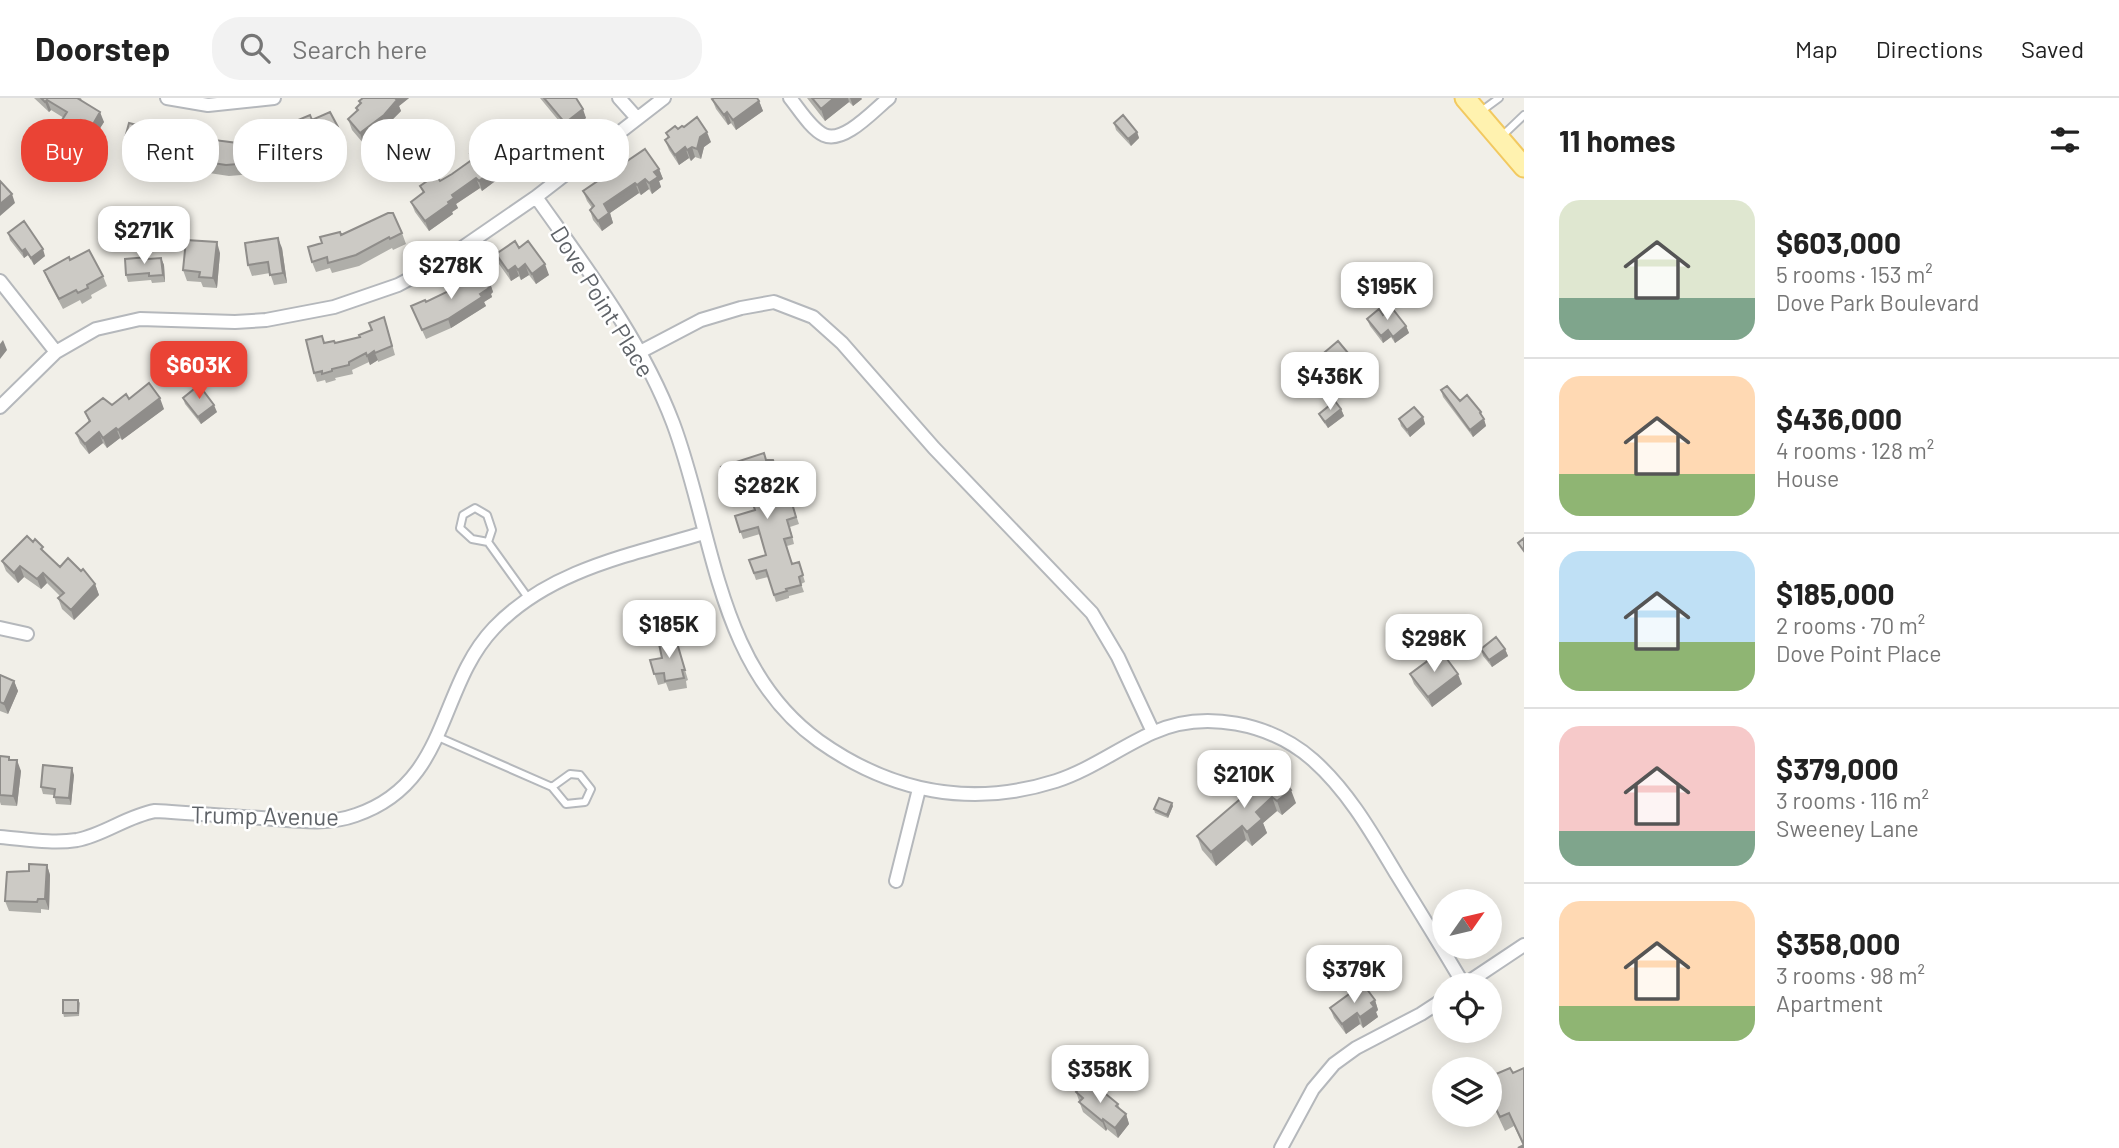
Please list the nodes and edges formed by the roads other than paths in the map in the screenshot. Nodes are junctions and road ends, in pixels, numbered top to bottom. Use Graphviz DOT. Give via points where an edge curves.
graph roads {
  1 [pos="167,98"];
  2 [pos="274,98"];
  3 [pos="619,98"];
  4 [pos="664,98"];
  5 [pos="790,98"];
  6 [pos="889,98"];
  7 [pos="1465,98"];
  8 [pos="1499,98"];
  9 [pos="1478,113"];
  10 [pos="1524,115"];
  11 [pos="636,117"];
  12 [pos="1500,138"];
  13 [pos="1524,167"];
  14 [pos="536,197"];
  15 [pos="0,281"];
  16 [pos="56,352"];
  17 [pos="640,352"];
  18 [pos="0,407"];
  19 [pos="704,533"];
  20 [pos="488,542"];
  21 [pos="529,599"];
  22 [pos="0,628"];
  23 [pos="27,634"];
  24 [pos="1153,732"];
  25 [pos="438,737"];
  26 [pos="552,787"];
  27 [pos="919,789"];
  28 [pos="0,837"];
  29 [pos="896,881"];
  30 [pos="1524,945"];
  31 [pos="1457,973"];
  32 [pos="1482,973"];
  33 [pos="1432,1007"];
  34 [pos="1281,1148"];
  1 -- 2 [label="street" via="208,105"];
  3 -- 11 [label="street"];
  4 -- 11 [label="street"];
  5 -- 6 [label="street" via="823,134 834,137 848,132"];
  7 -- 9 [label="main road"];
  8 -- 9 [label="lane"];
  9 -- 12 [label="main road"];
  10 -- 12 [label="lane"];
  11 -- 14 [label="street"];
  12 -- 13 [label="main road"];
  14 -- 16 [label="street" via="443,261 366,297 266,320 139,319 96,329"];
  14 -- 17 [label="street, Dove Point Place"];
  15 -- 16 [label="street"];
  16 -- 18 [label="street"];
  17 -- 19 [label="street, Dove Point Place" via="673,424"];
  17 -- 24 [label="street" via="701,320 763,304 774,302 813,317 1091,613 1118,657"];
  19 -- 21 [label="street, Trump Avenue" via="577,572"];
  19 -- 27 [label="street, Dove Point Place" via="742,649 779,705 819,741"];
  20 -- 20 [label="lane" via="492,530 487,515 475,508 463,515 460,528 472,539"];
  20 -- 21 [label="lane"];
  21 -- 25 [label="street, Trump Avenue" via="495,627 474,653"];
  22 -- 23 [label="street"];
  24 -- 27 [label="street, Dove Point Place" via="1081,771 1023,789 969,795"];
  24 -- 31 [label="street, Dove Point Place" via="1200,722 1248,726 1310,758 1357,811"];
  25 -- 26 [label="lane"];
  25 -- 28 [label="street, Trump Avenue" via="410,781 371,810 354,816 313,821 155,811 78,840"];
  26 -- 26 [label="lane" via="566,804 584,802 591,789 580,775 570,774"];
  27 -- 29 [label="street"];
  30 -- 32 [label="street"];
  33 -- 34 [label="street" via="1334,1063 1313,1089"];
}
